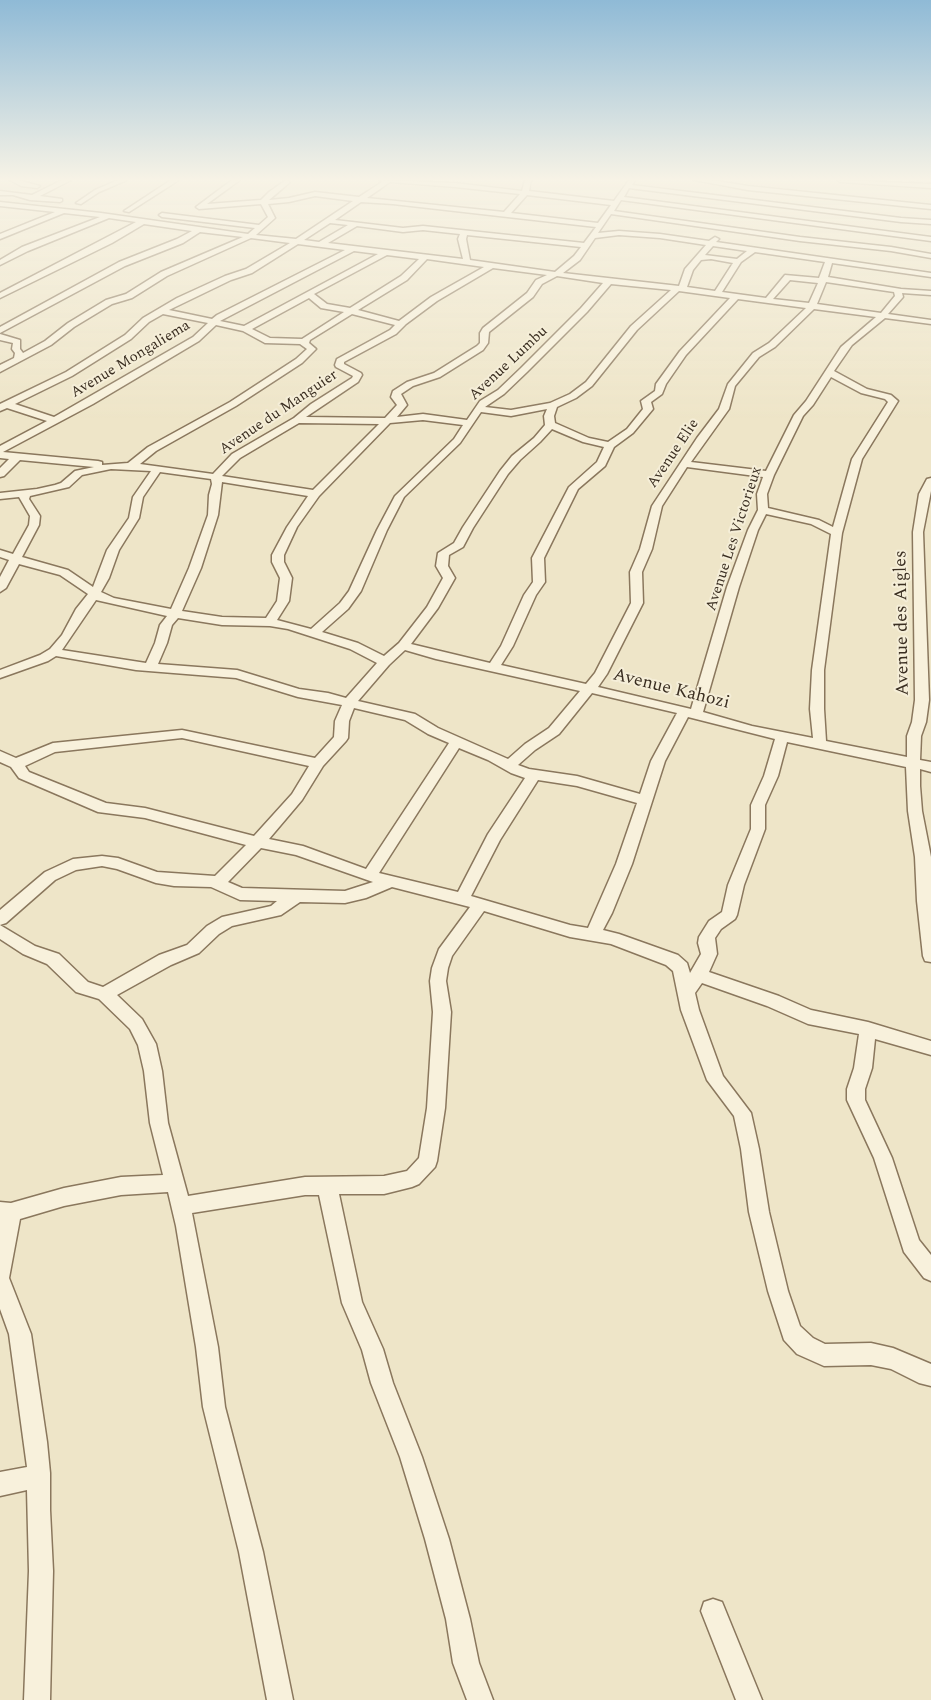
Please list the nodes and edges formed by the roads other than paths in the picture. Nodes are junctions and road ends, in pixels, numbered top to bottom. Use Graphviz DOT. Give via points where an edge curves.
graph roads {
  1 [pos="74,259"];
  2 [pos="133,259"];
  3 [pos="199,259"];
  4 [pos="268,259"];
  5 [pos="334,259"];
  6 [pos="373,259"];
  7 [pos="424,259"];
  8 [pos="439,259"];
  9 [pos="575,259"];
  10 [pos="697,259"];
  11 [pos="727,259"];
  12 [pos="814,259"];
  13 [pos="837,259"];
  14 [pos="738,261"];
  15 [pos="467,262"];
  16 [pos="834,262"];
  17 [pos="490,266"];
  18 [pos="557,274"];
  19 [pos="931,275"];
  20 [pos="822,280"];
  21 [pos="609,281"];
  22 [pos="680,288"];
  23 [pos="898,291"];
  24 [pos="931,293"];
  25 [pos="309,294"];
  26 [pos="717,294"];
  27 [pos="1,295"];
  28 [pos="736,296"];
  29 [pos="768,300"];
  30 [pos="812,306"];
  31 [pos="351,310"];
  32 [pos="162,311"];
  33 [pos="883,316"];
  34 [pos="215,322"];
  35 [pos="931,322"];
  36 [pos="401,324"];
  37 [pos="245,329"];
  38 [pos="0,330"];
  39 [pos="0,337"];
  40 [pos="303,342"];
  41 [pos="18,360"];
  42 [pos="0,369"];
  43 [pos="829,372"];
  44 [pos="553,405"];
  45 [pos="4,407"];
  46 [pos="478,409"];
  47 [pos="297,420"];
  48 [pos="55,421"];
  49 [pos="387,421"];
  50 [pos="469,424"];
  51 [pos="550,425"];
  52 [pos="610,445"];
  53 [pos="0,450"];
  54 [pos="0,455"];
  55 [pos="17,457"];
  56 [pos="684,464"];
  57 [pos="111,466"];
  58 [pos="130,467"];
  59 [pos="158,468"];
  60 [pos="0,474"];
  61 [pos="769,475"];
  62 [pos="216,476"];
  63 [pos="931,481"];
  64 [pos="25,492"];
  65 [pos="315,494"];
  66 [pos="0,496"];
  67 [pos="763,510"];
  68 [pos="837,533"];
  69 [pos="1,554"];
  70 [pos="16,558"];
  71 [pos="0,588"];
  72 [pos="95,594"];
  73 [pos="174,613"];
  74 [pos="270,622"];
  75 [pos="314,632"];
  76 [pos="403,646"];
  77 [pos="54,652"];
  78 [pos="385,662"];
  79 [pos="150,667"];
  80 [pos="494,667"];
  81 [pos="0,674"];
  82 [pos="590,689"];
  83 [pos="350,703"];
  84 [pos="690,713"];
  85 [pos="782,737"];
  86 [pos="457,741"];
  87 [pos="820,746"];
  88 [pos="0,756"];
  89 [pos="318,763"];
  90 [pos="16,764"];
  91 [pos="915,765"];
  92 [pos="509,766"];
  93 [pos="931,767"];
  94 [pos="534,775"];
  95 [pos="646,801"];
  96 [pos="256,842"];
  97 [pos="370,875"];
  98 [pos="391,881"];
  99 [pos="219,882"];
  100 [pos="298,895"];
  101 [pos="462,899"];
  102 [pos="480,905"];
  103 [pos="0,919"];
  104 [pos="0,931"];
  105 [pos="592,935"];
  106 [pos="931,956"];
  107 [pos="698,975"];
  108 [pos="688,991"];
  109 [pos="105,994"];
  110 [pos="868,1029"];
  111 [pos="931,1048"];
  112 [pos="176,1183"];
  113 [pos="327,1185"];
  114 [pos="180,1206"];
  115 [pos="5,1212"];
  116 [pos="931,1271"];
  117 [pos="0,1274"];
  118 [pos="0,1282"];
  119 [pos="931,1375"];
  120 [pos="39,1473"];
  121 [pos="0,1484"];
  122 [pos="713,1611"];
  123 [pos="37,1700"];
  124 [pos="280,1700"];
  125 [pos="480,1700"];
  126 [pos="749,1700"];
  1 -- 27 [label="street"];
  2 -- 38 [label="street"];
  3 -- 41 [label="street" via="164,274 129,296 110,302"];
  4 -- 32 [label="street"];
  5 -- 34 [label="street, Avenue Mongaliema"];
  6 -- 25 [label="street"];
  7 -- 31 [label="street" via="404,278"];
  8 -- 15 [label="street"];
  9 -- 18 [label="street"];
  10 -- 22 [label="street"];
  11 -- 14 [label="street"];
  12 -- 16 [label="street"];
  13 -- 16 [label="street, Avenue Elie"];
  14 -- 26 [label="street"];
  15 -- 17 [label="street"];
  16 -- 19 [label="street"];
  16 -- 20 [label="street, Avenue Elie"];
  17 -- 18 [label="street"];
  17 -- 36 [label="street, Avenue du Manguier" via="434,299"];
  18 -- 21 [label="street"];
  18 -- 49 [label="street" via="539,282 530,295 486,330 480,348 437,374 396,393 402,405"];
  20 -- 23 [label="street"];
  20 -- 29 [label="street" via="788,278"];
  20 -- 30 [label="street, Avenue Elie"];
  21 -- 22 [label="street"];
  21 -- 46 [label="street, Avenue Lumbu" via="569,326 501,392"];
  22 -- 26 [label="street"];
  22 -- 44 [label="street" via="634,328 585,388"];
  23 -- 24 [label="street"];
  23 -- 33 [label="street, Avenue Les Victorieux" via="899,297"];
  25 -- 31 [label="street" via="324,306"];
  25 -- 37 [label="street"];
  26 -- 28 [label="street"];
  28 -- 29 [label="street"];
  28 -- 52 [label="street" via="682,353 659,392 646,401 648,409 630,431"];
  29 -- 30 [label="street"];
  30 -- 33 [label="street"];
  30 -- 56 [label="street, Avenue Elie" via="772,345 756,355 732,386 719,416"];
  31 -- 36 [label="street"];
  31 -- 40 [label="street"];
  32 -- 34 [label="street"];
  32 -- 45 [label="street" via="146,320 128,338 69,374"];
  33 -- 35 [label="street"];
  33 -- 43 [label="street, Avenue Les Victorieux" via="849,343"];
  34 -- 37 [label="street"];
  34 -- 48 [label="street, Avenue Mongaliema" via="196,339"];
  36 -- 47 [label="street, Avenue du Manguier" via="393,332 340,361 339,365 358,375 355,380"];
  37 -- 40 [label="street" via="268,341"];
  39 -- 41 [label="street" via="17,342"];
  40 -- 58 [label="street" via="312,349 299,361 152,449"];
  41 -- 42 [label="street"];
  43 -- 61 [label="street, Avenue Les Victorieux" via="810,404 799,415"];
  43 -- 68 [label="street" via="893,401 857,459"];
  44 -- 46 [label="street" via="511,413"];
  44 -- 51 [label="street"];
  45 -- 48 [label="street"];
  46 -- 50 [label="street, Avenue Lumbu"];
  47 -- 49 [label="street"];
  47 -- 62 [label="street, Avenue du Manguier" via="236,456"];
  48 -- 53 [label="street, Avenue Mongaliema"];
  49 -- 50 [label="street" via="423,417"];
  49 -- 65 [label="street"];
  50 -- 75 [label="street, Avenue Lumbu" via="451,447 400,496 356,591"];
  51 -- 52 [label="street" via="586,440"];
  51 -- 76 [label="street" via="504,473 459,545 444,553 442,566 450,578"];
  52 -- 80 [label="street" via="601,464 574,487 538,558 538,582"];
  54 -- 55 [label="street"];
  55 -- 57 [label="street"];
  55 -- 60 [label="street"];
  56 -- 61 [label="street"];
  56 -- 82 [label="street, Avenue Elie" via="653,514 646,549 636,572 637,603"];
  57 -- 58 [label="street"];
  57 -- 64 [label="street" via="79,473 65,485"];
  58 -- 59 [label="street"];
  59 -- 62 [label="street"];
  59 -- 72 [label="street" via="138,497 134,518 113,550"];
  61 -- 67 [label="street, Avenue Les Victorieux" via="762,494"];
  62 -- 65 [label="street"];
  62 -- 73 [label="street, Avenue du Manguier" via="213,515 196,568"];
  63 -- 91 [label="street, Avenue des Aigles" via="924,494 918,532 922,700 914,736"];
  64 -- 66 [label="street"];
  64 -- 70 [label="street" via="24,499 35,516 34,525"];
  65 -- 74 [label="street" via="292,527 278,555 286,578 283,601"];
  67 -- 68 [label="street" via="815,522"];
  67 -- 84 [label="street, Avenue Les Victorieux" via="733,588 709,675"];
  68 -- 87 [label="street" via="818,670"];
  69 -- 70 [label="street"];
  70 -- 71 [label="street"];
  70 -- 72 [label="street" via="64,572"];
  72 -- 73 [label="street" via="111,601"];
  72 -- 77 [label="street"];
  73 -- 74 [label="street"];
  73 -- 79 [label="street, Avenue du Manguier"];
  74 -- 75 [label="street"];
  75 -- 78 [label="street" via="354,646"];
  76 -- 78 [label="street"];
  76 -- 80 [label="street, Avenue Kahozi"];
  77 -- 79 [label="street"];
  77 -- 81 [label="street"];
  78 -- 83 [label="street"];
  79 -- 83 [label="street" via="237,674"];
  80 -- 82 [label="street, Avenue Kahozi"];
  82 -- 84 [label="street, Avenue Kahozi"];
  82 -- 92 [label="street, Avenue Elie" via="554,731"];
  83 -- 86 [label="street" via="410,717"];
  83 -- 89 [label="street" via="342,721 340,738"];
  84 -- 85 [label="street, Avenue Kahozi"];
  84 -- 95 [label="street, Avenue Les Victorieux" via="658,761"];
  85 -- 87 [label="street, Avenue Kahozi"];
  85 -- 107 [label="street" via="771,776 758,805 758,829 736,884 729,916 715,925 707,937 709,954"];
  86 -- 92 [label="street"];
  86 -- 97 [label="street"];
  87 -- 91 [label="street, Avenue Kahozi"];
  88 -- 90 [label="street"];
  89 -- 90 [label="street" via="182,734 53,748"];
  89 -- 96 [label="street" via="297,797"];
  90 -- 96 [label="street" via="24,775 102,808 146,813"];
  91 -- 93 [label="street, Avenue Kahozi"];
  91 -- 106 [label="street, Avenue des Aigles" via="914,811 923,857"];
  92 -- 94 [label="street"];
  94 -- 95 [label="street" via="577,782"];
  94 -- 101 [label="street" via="493,838"];
  95 -- 105 [label="street, Avenue Les Victorieux" via="624,864"];
  96 -- 97 [label="street" via="298,850"];
  96 -- 99 [label="street"];
  97 -- 98 [label="street"];
  98 -- 100 [label="street" via="345,897"];
  98 -- 101 [label="street"];
  99 -- 100 [label="street" via="240,894"];
  99 -- 103 [label="street" via="156,877 102,861 73,865 50,876"];
  100 -- 109 [label="street" via="275,911 228,921 193,949 165,960"];
  101 -- 102 [label="street"];
  102 -- 105 [label="street"];
  102 -- 113 [label="street" via="445,954 440,968 438,981 442,1012 436,1108 428,1162 412,1178 384,1186"];
  104 -- 109 [label="street" via="29,950 53,959 82,987"];
  105 -- 108 [label="street" via="613,938 672,960 681,968"];
  107 -- 108 [label="street"];
  107 -- 110 [label="street" via="808,1017"];
  108 -- 119 [label="street" via="690,1010 716,1080 742,1113 759,1212 791,1333 805,1346 824,1355 871,1354 893,1359"];
  109 -- 112 [label="street" via="136,1024 147,1044 154,1071 159,1123"];
  110 -- 111 [label="street"];
  110 -- 116 [label="street" via="856,1100 883,1158 911,1245"];
  112 -- 114 [label="street"];
  112 -- 115 [label="street" via="121,1186"];
  113 -- 114 [label="street"];
  113 -- 125 [label="street" via="352,1303 411,1457 458,1619 466,1663"];
  114 -- 124 [label="street" via="207,1347 214,1407 251,1552"];
  115 -- 117 [label="street"];
  118 -- 120 [label="street" via="20,1334"];
  120 -- 121 [label="street"];
  120 -- 123 [label="street" via="41,1571"];
  122 -- 126 [label="street"];
}
